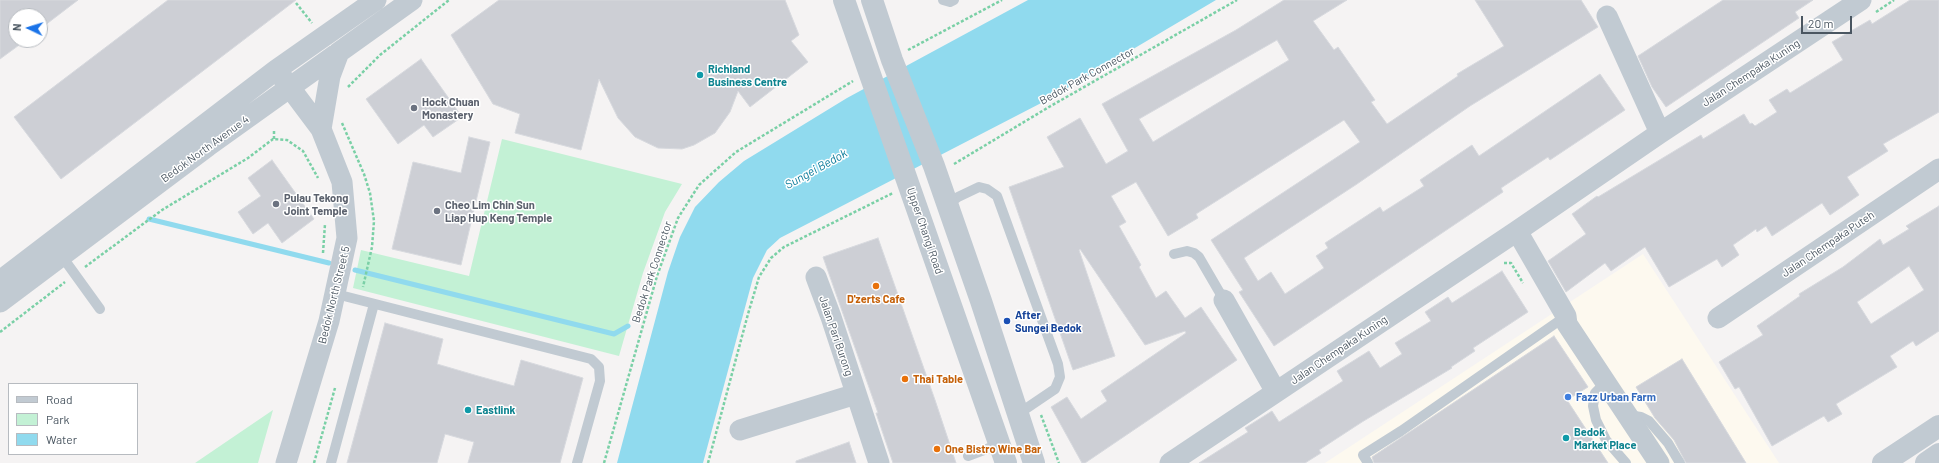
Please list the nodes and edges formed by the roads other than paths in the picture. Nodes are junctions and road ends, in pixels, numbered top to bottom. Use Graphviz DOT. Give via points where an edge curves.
graph roads {
  1 [pos="376,0"];
  2 [pos="412,0"];
  3 [pos="844,0"];
  4 [pos="872,0"];
  5 [pos="943,0"];
  6 [pos="954,0"];
  7 [pos="1868,6"];
  8 [pos="1607,16"];
  9 [pos="339,52"];
  10 [pos="276,70"];
  11 [pos="290,88"];
  12 [pos="321,129"];
  13 [pos="1660,133"];
  14 [pos="1939,169"];
  15 [pos="947,205"];
  16 [pos="1513,234"];
  17 [pos="1174,254"];
  18 [pos="61,255"];
  19 [pos="816,277"];
  20 [pos="6,278"];
  21 [pos="336,294"];
  22 [pos="1224,300"];
  23 [pos="0,302"];
  24 [pos="374,304"];
  25 [pos="100,309"];
  26 [pos="1718,318"];
  27 [pos="1564,320"];
  28 [pos="1606,382"];
  29 [pos="1276,392"];
  30 [pos="856,394"];
  31 [pos="1018,414"];
  32 [pos="1628,415"];
  33 [pos="740,430"];
  34 [pos="1935,437"];
  35 [pos="1003,453"];
  36 [pos="1939,454"];
  37 [pos="968,456"];
  38 [pos="1366,459"];
  39 [pos="286,463"];
  40 [pos="331,463"];
  41 [pos="577,463"];
  42 [pos="879,463"];
  43 [pos="1034,463"];
  44 [pos="1170,463"];
  45 [pos="1626,463"];
  46 [pos="1659,463"];
  47 [pos="1680,463"];
  48 [pos="1883,463"];
  49 [pos="1926,463"];
  1 -- 10 [label="street, Bedok North Avenue 4"];
  2 -- 9 [label="street, Bedok North Avenue 4"];
  3 -- 35 [label="street, Upper Changi Road" via="865,78"];
  4 -- 15 [label="street" via="943,165"];
  5 -- 6 [label="lane"];
  7 -- 13 [label="street, Jalan Chempaka Kuning"];
  8 -- 13 [label="street"];
  9 -- 11 [label="street, Bedok North Avenue 4"];
  9 -- 12 [label="street" via="330,76"];
  10 -- 11 [label="street, Bedok North Street 5"];
  10 -- 20 [label="street, Bedok North Avenue 4"];
  11 -- 12 [label="street, Bedok North Street 5"];
  11 -- 18 [label="street, Bedok North Avenue 4"];
  12 -- 21 [label="street, Bedok North Street 5" via="342,182 347,238"];
  13 -- 16 [label="street, Jalan Chempaka Kuning"];
  14 -- 26 [label="street, Jalan Chempaka Puteh"];
  15 -- 31 [label="street" via="995,339"];
  15 -- 31 [label="lane" via="979,187 997,196 1058,364 1060,377 1055,389"];
  16 -- 27 [label="street"];
  16 -- 29 [label="street, Jalan Chempaka Kuning"];
  17 -- 22 [label="lane" via="1194,252"];
  18 -- 20 [label="street, Bedok North Avenue 4"];
  18 -- 25 [label="lane"];
  19 -- 30 [label="street, Jalan Pari Burong"];
  20 -- 23 [label="street, Bedok North Avenue 4"];
  21 -- 24 [label="lane"];
  21 -- 39 [label="street, Bedok North Street 5"];
  22 -- 29 [label="street"];
  24 -- 40 [label="lane"];
  24 -- 41 [label="lane" via="591,359 599,367 600,381"];
  27 -- 28 [label="street"];
  27 -- 38 [label="lane" via="1408,426"];
  28 -- 32 [label="street"];
  28 -- 45 [label="lane" via="1595,393 1593,406 1596,420 1606,440"];
  29 -- 44 [label="street, Jalan Chempaka Kuning"];
  30 -- 33 [label="street"];
  30 -- 42 [label="street, Jalan Pari Burong"];
  31 -- 43 [label="street"];
  32 -- 46 [label="street"];
  32 -- 47 [label="lane" via="1649,421 1668,443"];
  34 -- 48 [label="street"];
  35 -- 37 [label="lane"];
  36 -- 49 [label="street"];
}
